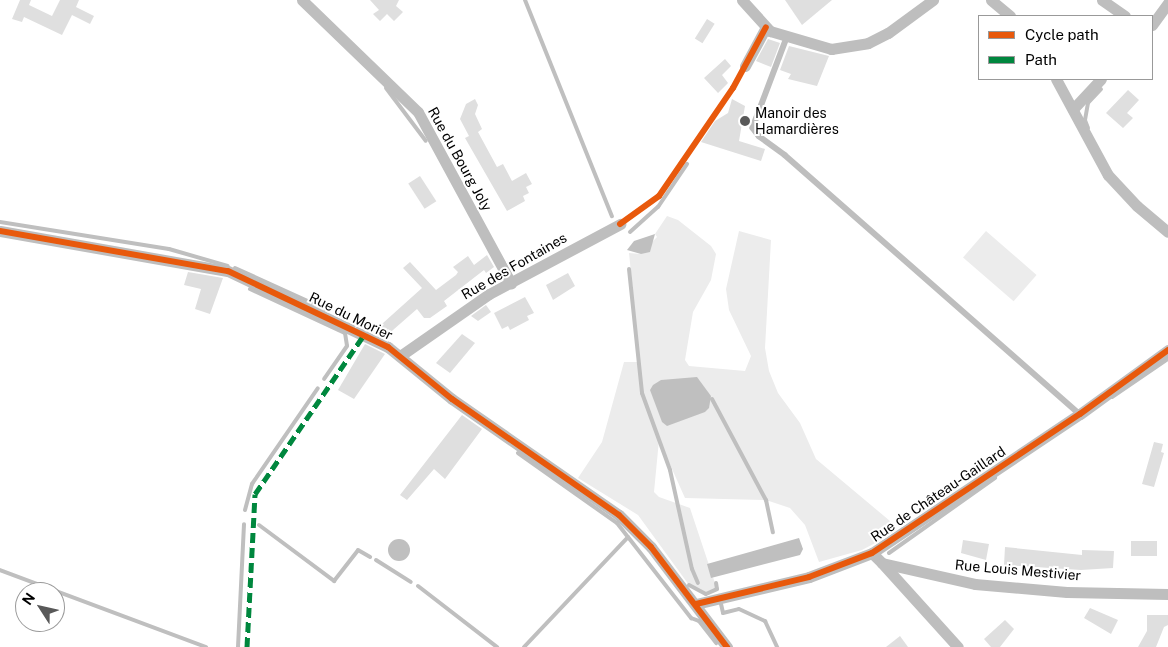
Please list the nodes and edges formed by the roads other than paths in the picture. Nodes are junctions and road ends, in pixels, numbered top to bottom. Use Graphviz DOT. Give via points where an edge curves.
graph roads {
  1 [pos="302,0"];
  2 [pos="742,0"];
  3 [pos="933,0"];
  4 [pos="991,0"];
  5 [pos="1102,0"];
  6 [pos="1168,3"];
  7 [pos="1009,15"];
  8 [pos="1124,15"];
  9 [pos="1153,24"];
  10 [pos="766,27"];
  11 [pos="787,38"];
  12 [pos="745,66"];
  13 [pos="1057,80"];
  14 [pos="1100,80"];
  15 [pos="1073,109"];
  16 [pos="620,224"];
  17 [pos="0,231"];
  18 [pos="1168,232"];
  19 [pos="511,283"];
  20 [pos="1168,350"];
  21 [pos="400,356"];
  22 [pos="1080,414"];
  23 [pos="872,554"];
  24 [pos="882,563"];
  25 [pos="1168,594"];
  26 [pos="696,604"];
  27 [pos="727,647"];
  28 [pos="958,647"];
  1 -- 19 [label="street, Rue du Bourg Joly" via="418,112"];
  2 -- 10 [label="street"];
  3 -- 11 [label="street" via="888,33 868,43 831,49"];
  4 -- 7 [label="street"];
  5 -- 8 [label="street"];
  6 -- 9 [label="street"];
  10 -- 11 [label="street"];
  10 -- 12 [label="street"];
  11 -- 22 [label="lane" via="753,128 759,136 785,155"];
  13 -- 15 [label="street"];
  14 -- 15 [label="street"];
  15 -- 18 [label="street" via="1108,175 1137,206"];
  16 -- 19 [label="street, Rue des Fontaines"];
  17 -- 21 [label="street, Rue du Morier" via="228,271 388,347"];
  19 -- 21 [label="street, Rue des Fontaines" via="488,294"];
  20 -- 22 [label="street, Rue de Château-Gaillard"];
  21 -- 26 [label="street, Rue du Morier" via="452,399 619,515 651,547"];
  22 -- 23 [label="street, Rue de Château-Gaillard"];
  23 -- 24 [label="street, Rue Louis Mestivier"];
  23 -- 26 [label="street, Rue de Château-Gaillard" via="809,577"];
  24 -- 25 [label="street, Rue Louis Mestivier" via="975,584 1067,592"];
  24 -- 28 [label="street"];
  26 -- 27 [label="street, Rue du Morier"];
}
